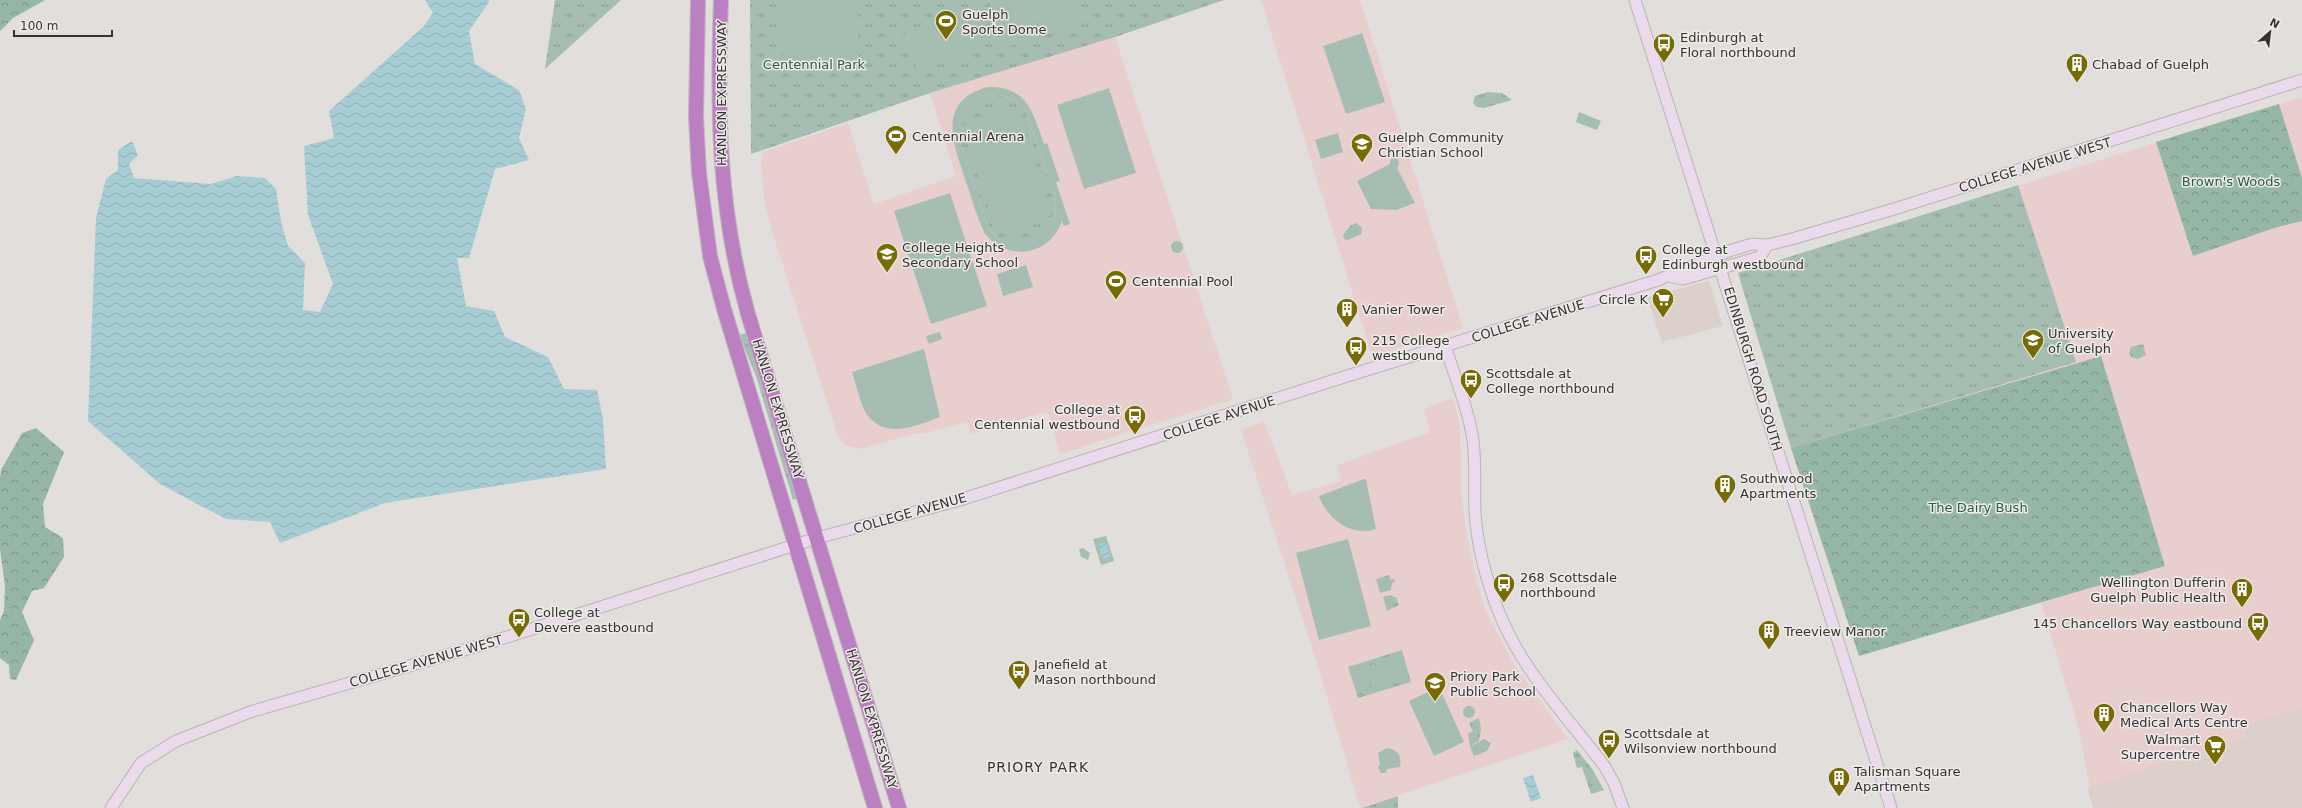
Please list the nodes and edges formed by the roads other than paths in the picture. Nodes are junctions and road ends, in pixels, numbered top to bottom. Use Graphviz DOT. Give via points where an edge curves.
graph roads {
  1 [pos="698,0"];
  2 [pos="721,0"];
  3 [pos="1635,0"];
  4 [pos="2302,80"];
  5 [pos="1767,245"];
  6 [pos="1717,255"];
  7 [pos="1721,268"];
  8 [pos="1668,276"];
  9 [pos="1445,346"];
  10 [pos="817,538"];
  11 [pos="795,547"];
  12 [pos="769,554"];
  13 [pos="111,808"];
  14 [pos="875,808"];
  15 [pos="899,808"];
  16 [pos="1623,808"];
  17 [pos="1891,808"];
  1 -- 11 [label="highway, HANLON EXPRESSWAY" via="697,147 710,256"];
  2 -- 10 [label="highway, HANLON EXPRESSWAY" via="722,181 732,250 748,314"];
  3 -- 6 [label="main road, EDINBURGH ROAD SOUTH"];
  4 -- 5 [label="main road, COLLEGE AVENUE WEST" via="1894,209"];
  5 -- 6 [label="main road, COLLEGE AVENUE WEST" via="1752,244"];
  5 -- 7 [label="main road" via="1760,257"];
  6 -- 7 [label="main road, EDINBURGH ROAD SOUTH"];
  6 -- 8 [label="main road, COLLEGE AVENUE WEST"];
  7 -- 8 [label="main road" via="1683,279"];
  7 -- 17 [label="main road, EDINBURGH ROAD SOUTH"];
  8 -- 9 [label="main road, COLLEGE AVENUE"];
  9 -- 10 [label="main road, COLLEGE AVENUE" via="960,500"];
  9 -- 16 [label="main road" via="1472,438 1475,514 1489,586 1517,651 1605,767"];
  10 -- 11 [label="main road, COLLEGE AVENUE"];
  10 -- 15 [label="highway, HANLON EXPRESSWAY"];
  11 -- 12 [label="main road, COLLEGE AVENUE"];
  11 -- 14 [label="highway, HANLON EXPRESSWAY"];
  12 -- 13 [label="main road, COLLEGE AVENUE WEST" via="488,643 250,712 176,741 141,763"];
}
